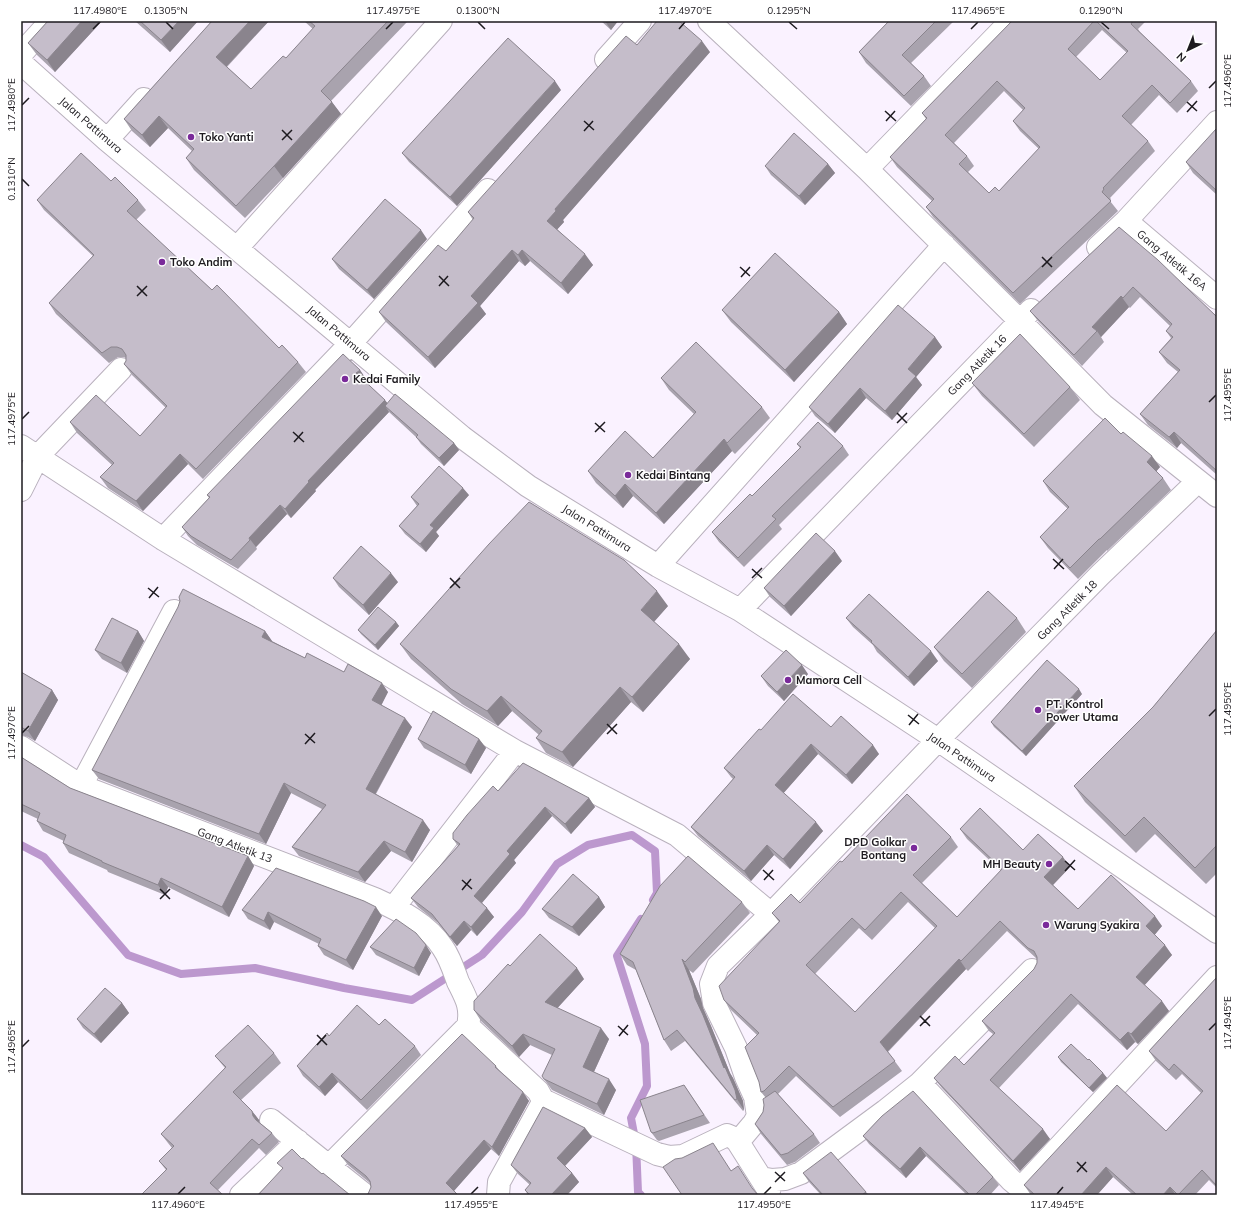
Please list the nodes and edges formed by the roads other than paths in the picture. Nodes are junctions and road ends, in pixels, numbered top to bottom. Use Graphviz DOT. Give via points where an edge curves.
graph roads {
  1 [pos="51,21"];
  2 [pos="442,21"];
  3 [pos="640,21"];
  4 [pos="709,21"];
  5 [pos="1011,21"];
  6 [pos="21,54"];
  7 [pos="21,63"];
  8 [pos="593,74"];
  9 [pos="158,83"];
  10 [pos="1217,122"];
  11 [pos="107,140"];
  12 [pos="867,168"];
  13 [pos="504,173"];
  14 [pos="1126,221"];
  15 [pos="944,245"];
  16 [pos="237,248"];
  17 [pos="1081,263"];
  18 [pos="1048,295"];
  19 [pos="1217,298"];
  20 [pos="1020,321"];
  21 [pos="351,343"];
  22 [pos="121,369"];
  23 [pos="30,451"];
  24 [pos="1198,481"];
  25 [pos="21,490"];
  26 [pos="1217,496"];
  27 [pos="163,539"];
  28 [pos="658,566"];
  29 [pos="740,610"];
  30 [pos="174,611"];
  31 [pos="938,740"];
  32 [pos="21,748"];
  33 [pos="515,751"];
  34 [pos="80,786"];
  35 [pos="394,907"];
  36 [pos="771,914"];
  37 [pos="1217,932"];
  38 [pos="1032,970"];
  39 [pos="1217,977"];
  40 [pos="468,1026"];
  41 [pos="920,1083"];
  42 [pos="543,1100"];
  43 [pos="271,1120"];
  44 [pos="298,1141"];
  45 [pos="738,1142"];
  46 [pos="329,1166"];
  47 [pos="766,1187"];
  48 [pos="240,1195"];
  49 [pos="365,1195"];
  50 [pos="498,1195"];
  1 -- 6 [label="street"];
  2 -- 16 [label="street"];
  3 -- 8 [label="street"];
  4 -- 12 [label="street"];
  5 -- 12 [label="street"];
  7 -- 11 [label="street, Jalan Pattimura"];
  9 -- 11 [label="street"];
  10 -- 14 [label="street"];
  11 -- 16 [label="street, Jalan Pattimura"];
  12 -- 15 [label="street"];
  13 -- 21 [label="street"];
  14 -- 17 [label="street"];
  14 -- 19 [label="street, Gang Atletik 16A"];
  15 -- 20 [label="street"];
  15 -- 28 [label="street"];
  16 -- 21 [label="street, Jalan Pattimura"];
  18 -- 20 [label="street, Gang Atletik 16"];
  20 -- 24 [label="street" via="1103,405"];
  20 -- 29 [label="street, Gang Atletik 16"];
  21 -- 27 [label="street"];
  21 -- 28 [label="street, Jalan Pattimura" via="496,463 528,486"];
  22 -- 23 [label="street"];
  23 -- 25 [label="street"];
  23 -- 27 [label="street"];
  24 -- 26 [label="street"];
  24 -- 31 [label="street, Gang Atletik 18"];
  27 -- 33 [label="street"];
  28 -- 29 [label="street, Jalan Pattimura"];
  29 -- 31 [label="street, Jalan Pattimura"];
  30 -- 34 [label="street"];
  31 -- 36 [label="street, Gang Atletik 18"];
  31 -- 37 [label="street, Jalan Pattimura"];
  32 -- 34 [label="street, Gang Atletik 13"];
  33 -- 35 [label="street"];
  33 -- 36 [label="street" via="677,835"];
  34 -- 35 [label="street, Gang Atletik 13"];
  35 -- 40 [label="street, Gang Atletik 13" via="430,933 444,948 468,1003"];
  36 -- 45 [label="street, Gang Atletik 18" via="718,966 711,984 714,1003 736,1048 755,1097 758,1116"];
  38 -- 41 [label="street"];
  39 -- 41 [label="street" via="1023,1186 1011,1180"];
  40 -- 42 [label="street" via="538,1091"];
  40 -- 46 [label="street"];
  41 -- 47 [label="street" via="801,1173 785,1179 772,1180"];
  42 -- 45 [label="street" via="657,1154 669,1157 683,1156 727,1135"];
  42 -- 50 [label="street" via="499,1182"];
  43 -- 44 [label="street"];
  44 -- 46 [label="street"];
  44 -- 48 [label="street"];
  45 -- 47 [label="street"];
  46 -- 49 [label="street"];
}
